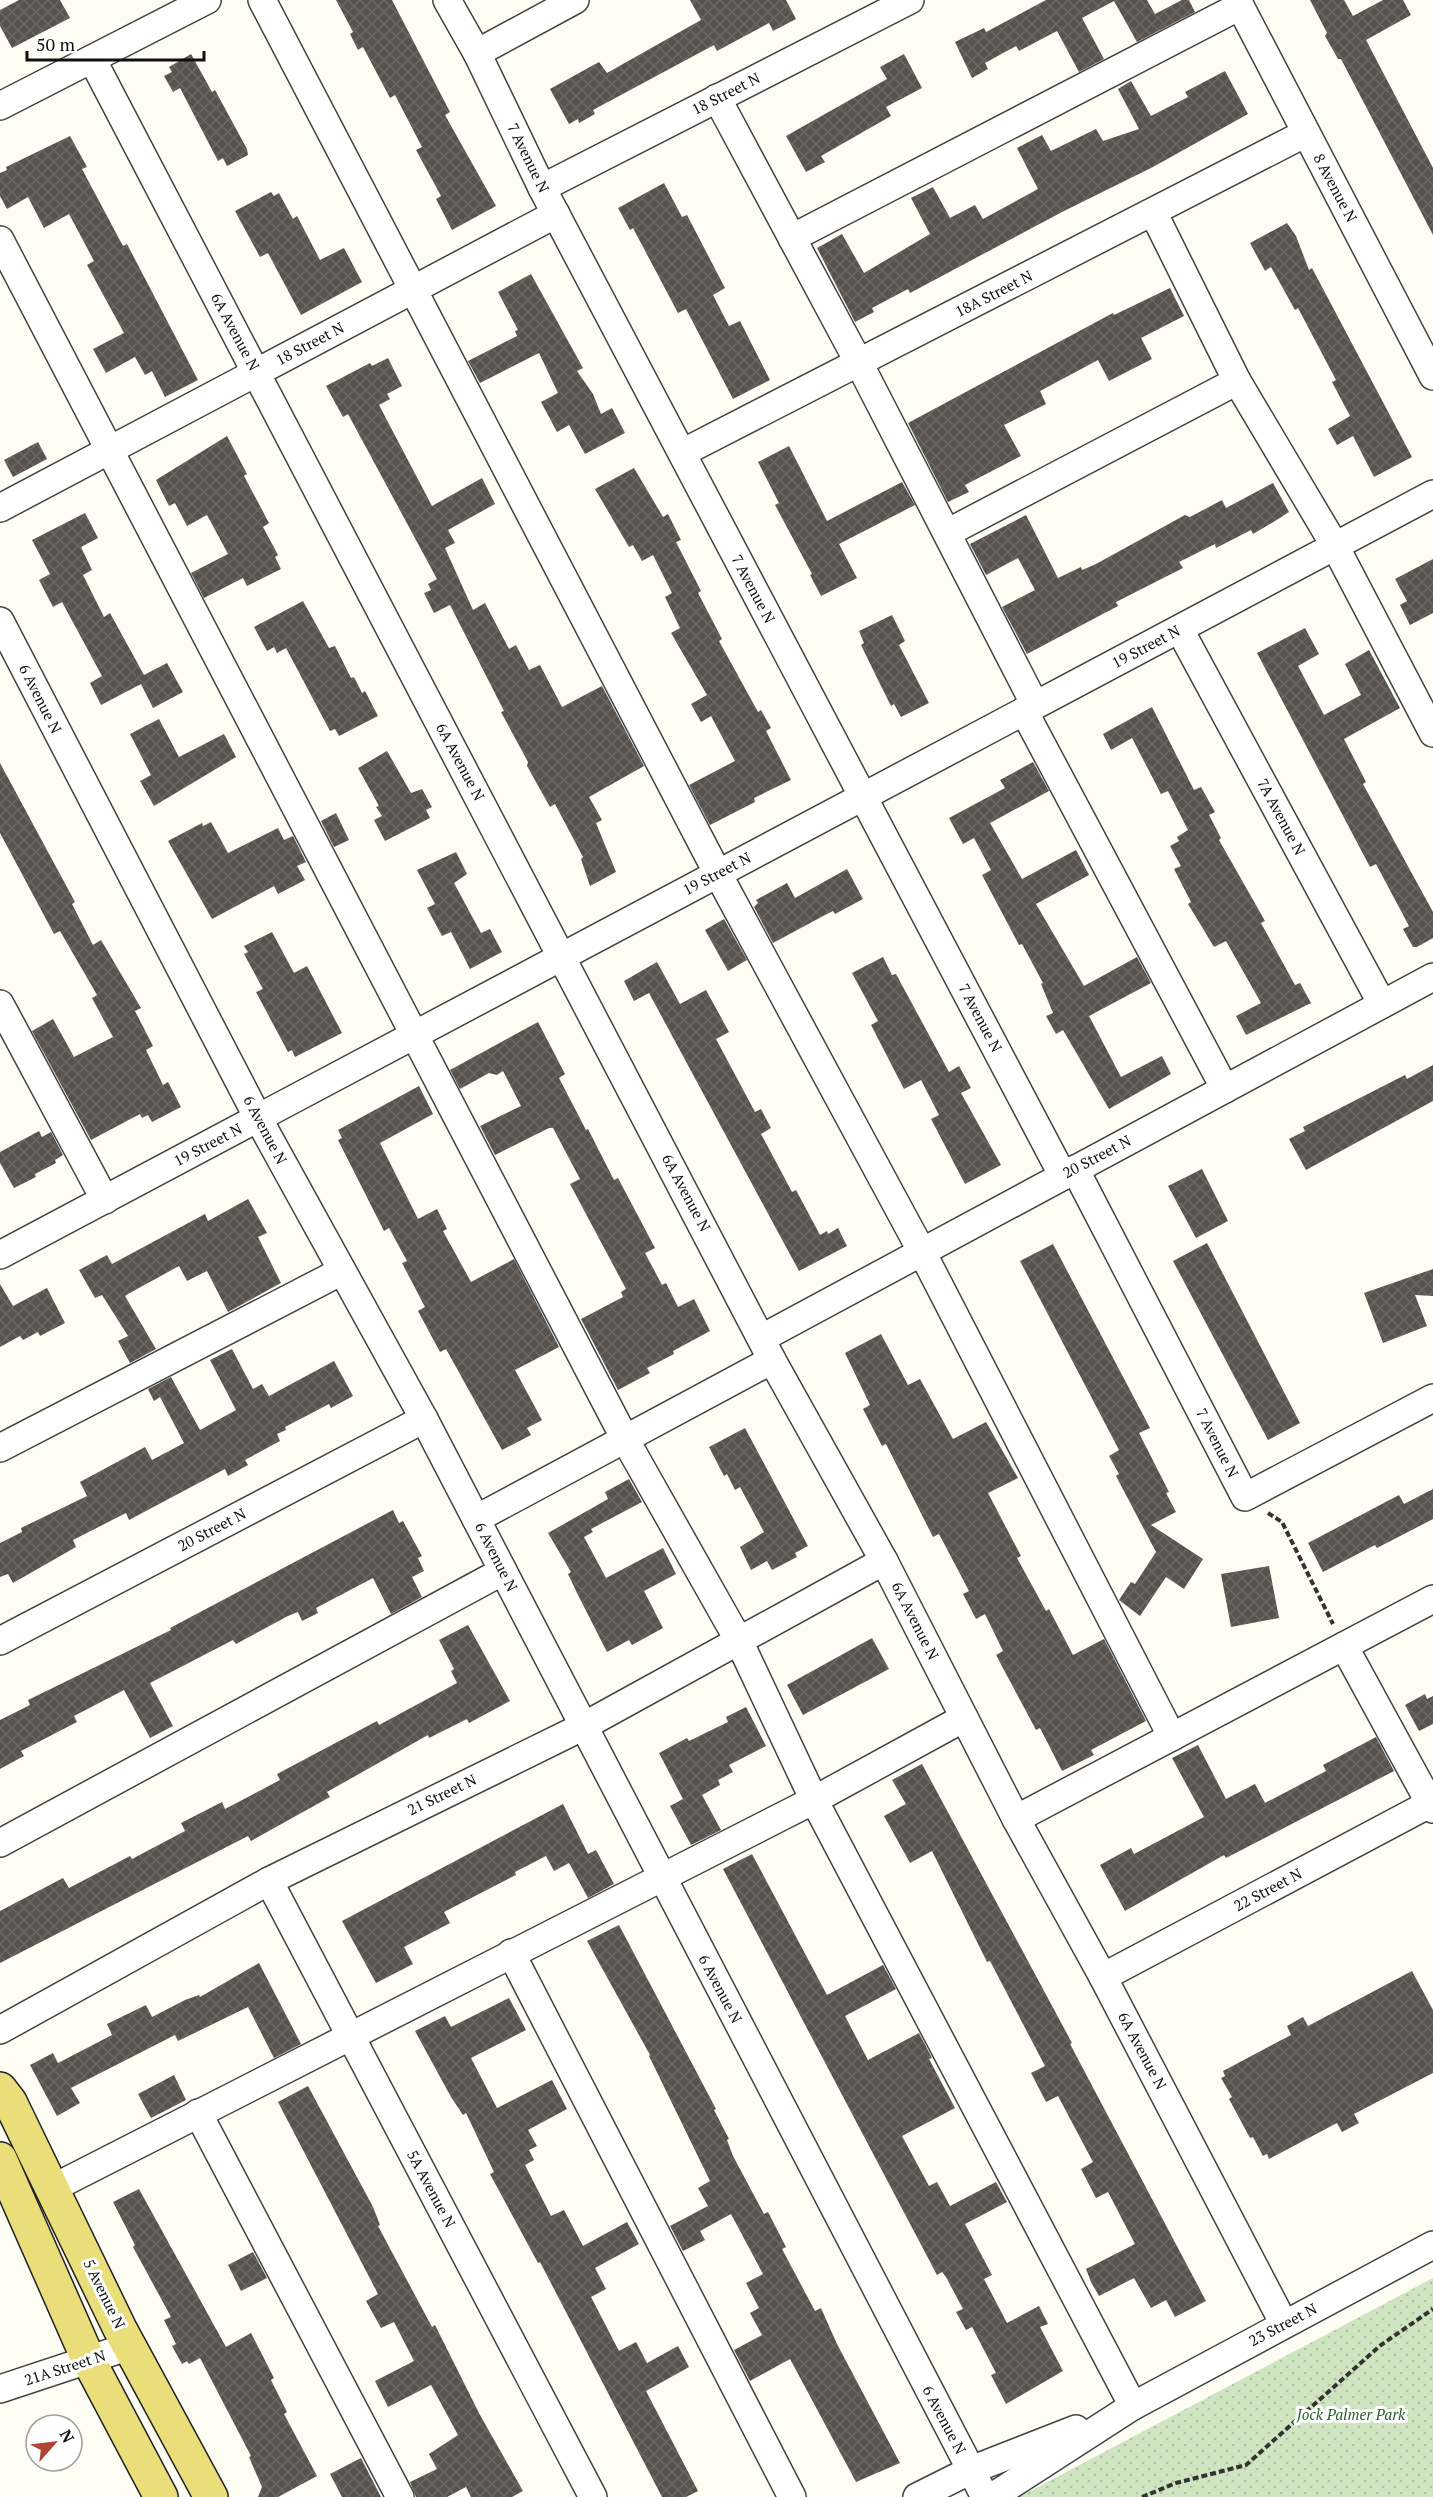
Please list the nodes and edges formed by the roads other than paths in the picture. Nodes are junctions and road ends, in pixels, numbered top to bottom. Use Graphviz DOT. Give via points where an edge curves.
graph roads {
  1 [pos="207,0"];
  2 [pos="262,0"];
  3 [pos="447,0"];
  4 [pos="575,0"];
  5 [pos="910,0"];
  6 [pos="1238,3"];
  7 [pos="477,53"];
  8 [pos="92,59"];
  9 [pos="717,98"];
  10 [pos="0,106"];
  11 [pos="1306,134"];
  12 [pos="542,188"];
  13 [pos="1153,212"];
  14 [pos="556,214"];
  15 [pos="792,238"];
  16 [pos="0,240"];
  17 [pos="415,288"];
  18 [pos="859,363"];
  19 [pos="256,373"];
  20 [pos="1433,376"];
  21 [pos="1237,381"];
  22 [pos="111,449"];
  23 [pos="682,453"];
  24 [pos="1433,494"];
  25 [pos="0,508"];
  26 [pos="947,533"];
  27 [pos="1335,546"];
  28 [pos="0,621"];
  29 [pos="1180,630"];
  30 [pos="1030,708"];
  31 [pos="1433,733"];
  32 [pos="863,796"];
  33 [pos="718,874"];
  34 [pos="562,956"];
  35 [pos="1433,976"];
  36 [pos="0,1004"];
  37 [pos="1382,1004"];
  38 [pos="414,1035"];
  39 [pos="1225,1089"];
  40 [pos="258,1118"];
  41 [pos="1069,1172"];
  42 [pos="105,1200"];
  43 [pos="922,1252"];
  44 [pos="0,1255"];
  45 [pos="342,1271"];
  46 [pos="767,1349"];
  47 [pos="1433,1398"];
  48 [pos="424,1419"];
  49 [pos="625,1439"];
  50 [pos="0,1448"];
  51 [pos="476,1519"];
  52 [pos="884,1561"];
  53 [pos="503,1571"];
  54 [pos="1433,1599"];
  55 [pos="0,1641"];
  56 [pos="739,1641"];
  57 [pos="1344,1646"];
  58 [pos="964,1718"];
  59 [pos="582,1727"];
  60 [pos="1172,1737"];
  61 [pos="814,1800"];
  62 [pos="1432,1805"];
  63 [pos="1016,1819"];
  64 [pos="0,1843"];
  65 [pos="662,1877"];
  66 [pos="269,1881"];
  67 [pos="511,1953"];
  68 [pos="1103,1977"];
  69 [pos="0,2030"];
  70 [pos="350,2034"];
  71 [pos="0,2089"];
  72 [pos="198,2113"];
  73 [pos="0,2158"];
  74 [pos="53,2188"];
  75 [pos="1433,2245"];
  76 [pos="1284,2324"];
  77 [pos="130,2346"];
  78 [pos="89,2361"];
  79 [pos="0,2389"];
  80 [pos="1133,2406"];
  81 [pos="971,2470"];
  82 [pos="161,2497"];
  83 [pos="211,2497"];
  84 [pos="400,2497"];
  85 [pos="593,2497"];
  86 [pos="792,2497"];
  87 [pos="917,2497"];
  88 [pos="985,2497"];
  89 [pos="992,2497"];
  1 -- 8 [label="street"];
  2 -- 17 [label="street"];
  3 -- 7 [label="street, 7 Avenue N"];
  4 -- 7 [label="street"];
  5 -- 9 [label="street, 18 Street N"];
  6 -- 11 [label="street, 8 Avenue N"];
  6 -- 15 [label="street"];
  7 -- 12 [label="street, 7 Avenue N"];
  8 -- 10 [label="street"];
  8 -- 19 [label="street, 6A Avenue N"];
  9 -- 12 [label="street, 18 Street N"];
  9 -- 15 [label="street"];
  11 -- 13 [label="street, 18A Street N"];
  11 -- 20 [label="street, 8 Avenue N"];
  12 -- 14 [label="street, 7 Avenue N"];
  13 -- 18 [label="street, 18A Street N"];
  13 -- 21 [label="street"];
  14 -- 17 [label="street, 18 Street N"];
  14 -- 23 [label="street, 7 Avenue N"];
  15 -- 18 [label="street"];
  16 -- 22 [label="street"];
  17 -- 19 [label="street, 18 Street N"];
  17 -- 33 [label="street"];
  18 -- 23 [label="street, 18A Street N"];
  18 -- 26 [label="street"];
  19 -- 22 [label="street, 18 Street N"];
  19 -- 34 [label="street, 6A Avenue N"];
  21 -- 26 [label="street"];
  21 -- 27 [label="street"];
  22 -- 25 [label="street, 18 Street N"];
  22 -- 38 [label="street"];
  23 -- 32 [label="street, 7 Avenue N"];
  24 -- 27 [label="street, 19 Street N"];
  26 -- 30 [label="street"];
  27 -- 29 [label="street, 19 Street N"];
  27 -- 31 [label="street"];
  28 -- 40 [label="street, 6 Avenue N"];
  29 -- 30 [label="street, 19 Street N"];
  29 -- 37 [label="street, 7A Avenue N"];
  30 -- 32 [label="street, 19 Street N"];
  30 -- 39 [label="street"];
  32 -- 33 [label="street, 19 Street N"];
  32 -- 41 [label="street, 7 Avenue N"];
  33 -- 34 [label="street, 19 Street N"];
  33 -- 43 [label="street"];
  34 -- 38 [label="street, 19 Street N"];
  34 -- 46 [label="street, 6A Avenue N"];
  35 -- 37 [label="street, 20 Street N"];
  36 -- 42 [label="street"];
  37 -- 39 [label="street, 20 Street N"];
  38 -- 40 [label="street, 19 Street N"];
  38 -- 49 [label="street"];
  39 -- 41 [label="street, 20 Street N"];
  40 -- 42 [label="street, 19 Street N"];
  40 -- 45 [label="street, 6 Avenue N"];
  41 -- 43 [label="street, 20 Street N"];
  41 -- 47 [label="street, 7 Avenue N" via="1245,1497"];
  42 -- 44 [label="street, 19 Street N"];
  43 -- 46 [label="street, 20 Street N"];
  43 -- 60 [label="street"];
  45 -- 48 [label="street, 6 Avenue N"];
  45 -- 50 [label="street"];
  46 -- 49 [label="street, 20 Street N"];
  46 -- 52 [label="street, 6A Avenue N"];
  48 -- 51 [label="street, 6 Avenue N"];
  48 -- 55 [label="street, 20 Street N"];
  49 -- 51 [label="street, 20 Street N"];
  49 -- 56 [label="street"];
  51 -- 53 [label="street, 6 Avenue N"];
  52 -- 56 [label="street, 21 Street N"];
  52 -- 58 [label="street, 6A Avenue N"];
  53 -- 59 [label="street, 6 Avenue N"];
  53 -- 64 [label="street"];
  54 -- 57 [label="street"];
  56 -- 59 [label="street, 21 Street N"];
  56 -- 61 [label="street"];
  57 -- 60 [label="street"];
  57 -- 62 [label="street"];
  58 -- 61 [label="street"];
  58 -- 63 [label="street, 6A Avenue N"];
  59 -- 65 [label="street, 6 Avenue N"];
  59 -- 66 [label="street, 21 Street N"];
  60 -- 63 [label="street"];
  61 -- 65 [label="street"];
  61 -- 80 [label="street"];
  62 -- 68 [label="street, 22 Street N"];
  63 -- 68 [label="street, 6A Avenue N"];
  65 -- 67 [label="street"];
  65 -- 81 [label="street, 6 Avenue N"];
  66 -- 69 [label="street, 21 Street N"];
  66 -- 70 [label="street, 5A Avenue N"];
  67 -- 70 [label="street"];
  67 -- 86 [label="street"];
  68 -- 76 [label="street, 6A Avenue N"];
  70 -- 72 [label="street"];
  70 -- 85 [label="street, 5A Avenue N"];
  71 -- 74 [label="main road, 5 Avenue N"];
  72 -- 74 [label="street"];
  72 -- 84 [label="street"];
  73 -- 78 [label="main road"];
  74 -- 77 [label="main road, 5 Avenue N"];
  75 -- 76 [label="street, 23 Street N"];
  76 -- 80 [label="street, 23 Street N"];
  77 -- 78 [label="street, 21A Street N"];
  77 -- 83 [label="main road, 5 Avenue N"];
  78 -- 79 [label="street, 21A Street N"];
  78 -- 82 [label="main road"];
  80 -- 81 [label="street, 23 Street N"];
  80 -- 89 [label="street, 23 Street N"];
  81 -- 87 [label="street, 23 Street N"];
  81 -- 88 [label="street, 6 Avenue N"];
}
